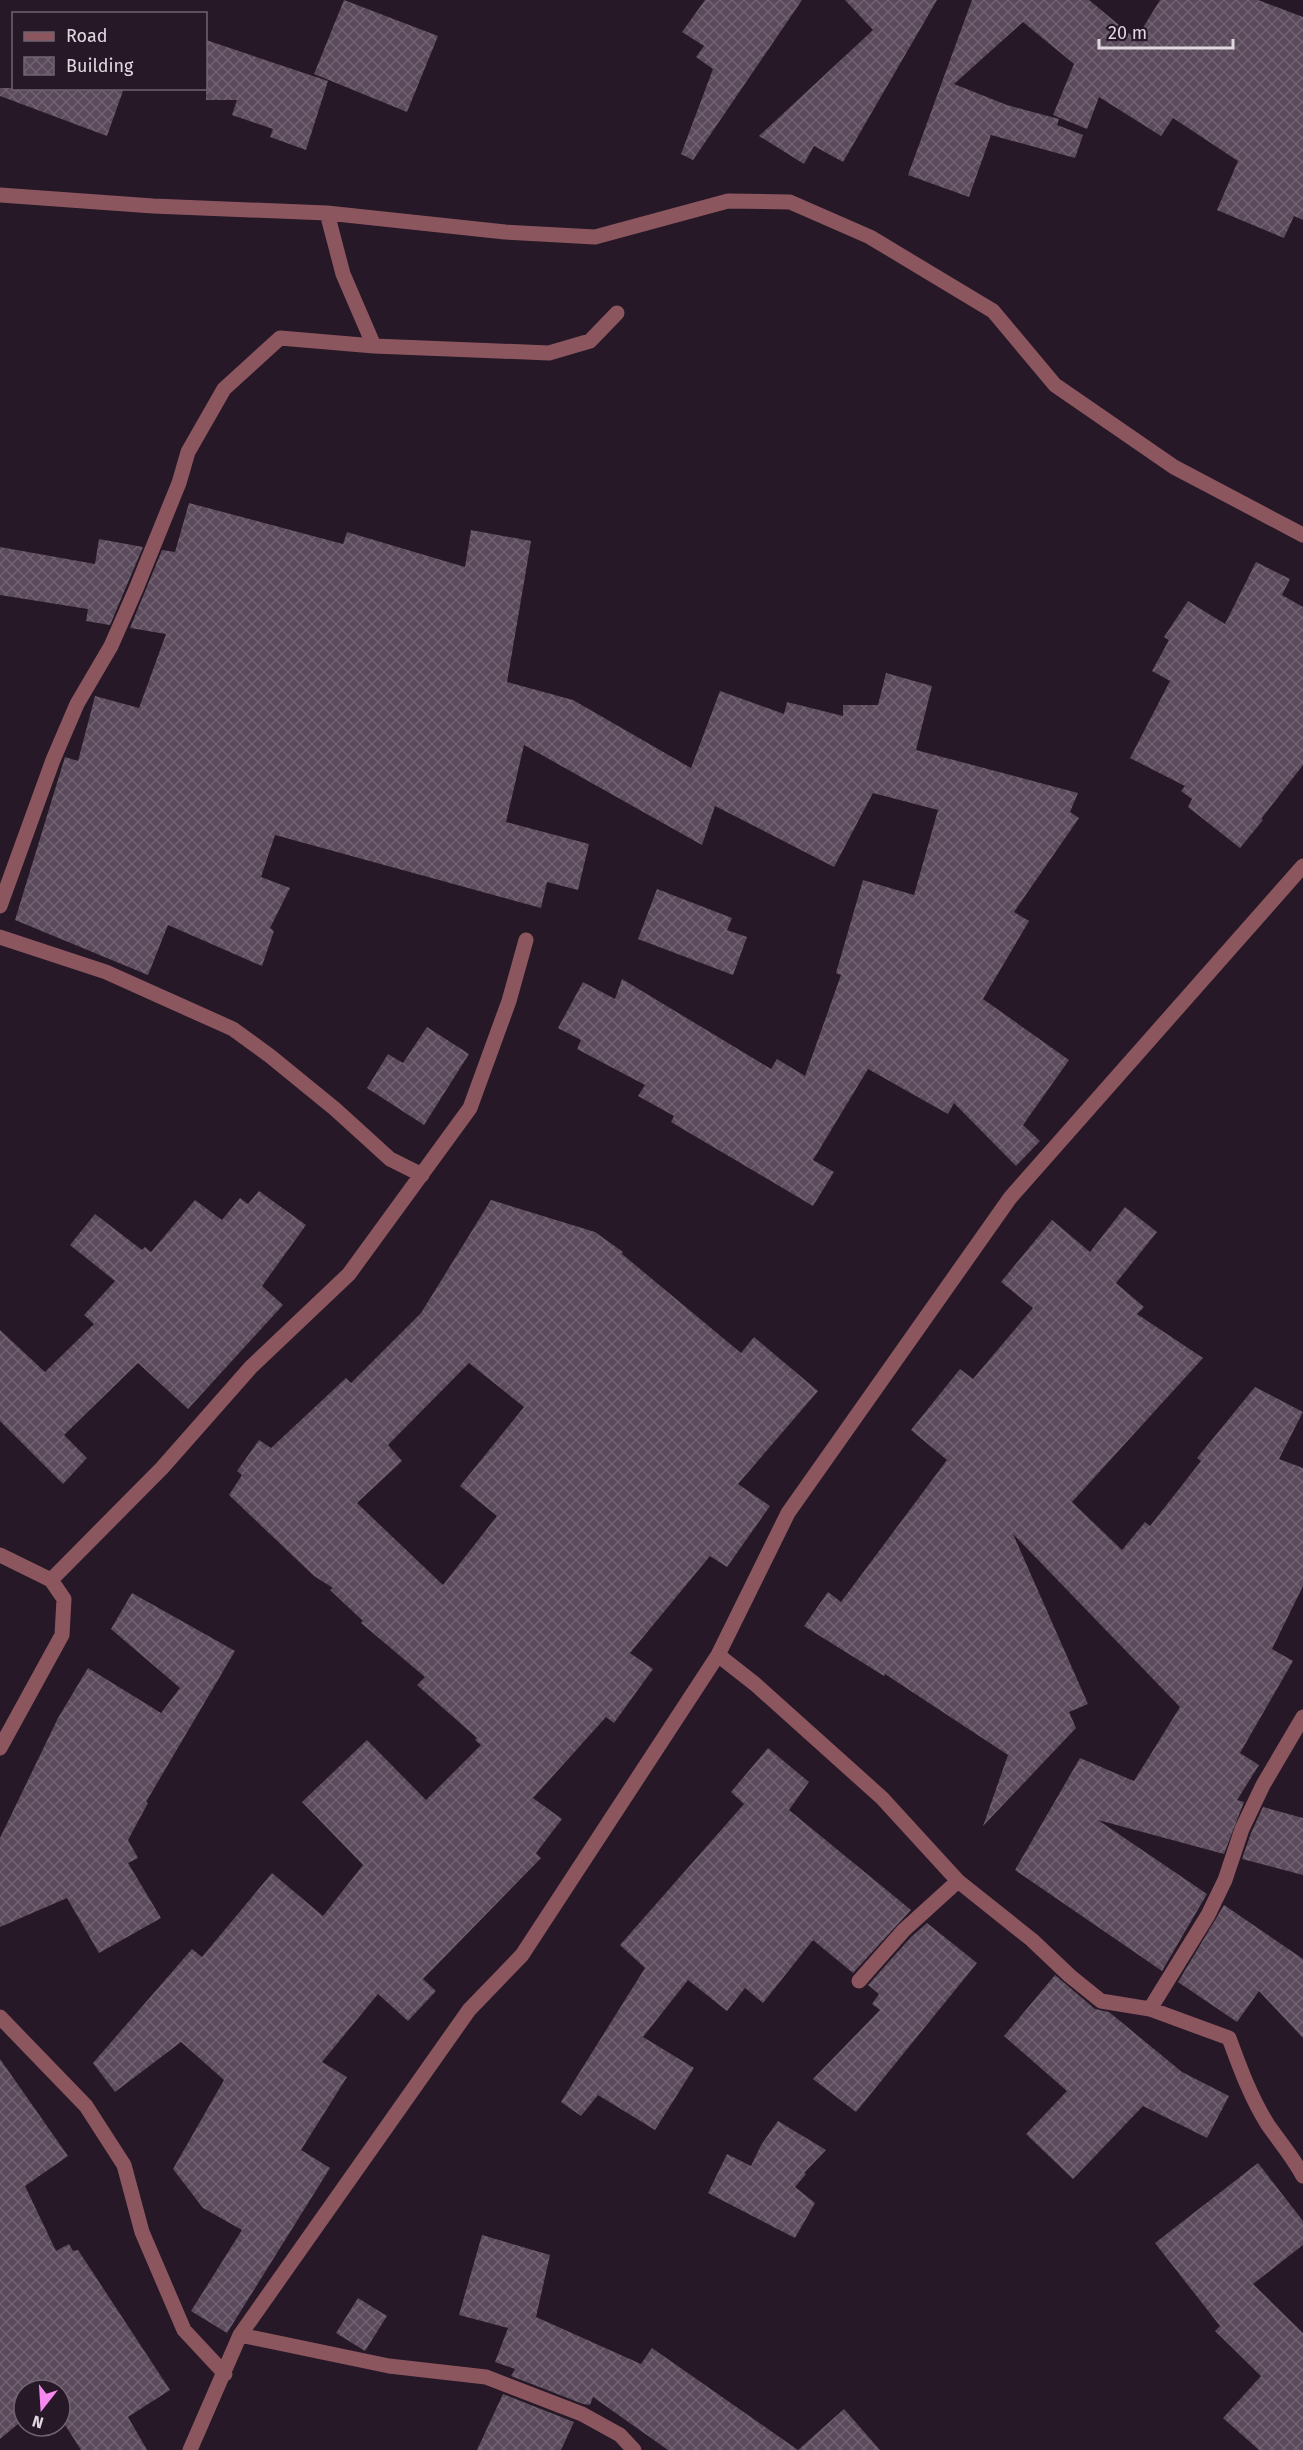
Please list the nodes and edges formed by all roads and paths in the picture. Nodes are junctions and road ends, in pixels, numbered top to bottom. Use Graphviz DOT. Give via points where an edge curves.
graph roads {
  1 [pos="0,195"];
  2 [pos="327,213"];
  3 [pos="617,313"];
  4 [pos="374,346"];
  5 [pos="1303,535"];
  6 [pos="1303,866"];
  7 [pos="0,906"];
  8 [pos="0,937"];
  9 [pos="526,940"];
  10 [pos="422,1175"];
  11 [pos="0,1555"];
  12 [pos="51,1580"];
  13 [pos="718,1655"];
  14 [pos="1303,1717"];
  15 [pos="0,1748"];
  16 [pos="958,1881"];
  17 [pos="859,1981"];
  18 [pos="1150,2009"];
  19 [pos="0,2016"];
  20 [pos="1303,2176"];
  21 [pos="240,2335"];
  22 [pos="225,2374"];
  23 [pos="190,2450"];
  24 [pos="634,2450"];
  1 -- 2 [label="street"];
  2 -- 4 [label="street" via="343,274"];
  2 -- 5 [label="street" via="505,232 595,237 728,201 790,202 870,237 993,311 1055,385 1174,467"];
  3 -- 4 [label="street" via="590,341 549,353"];
  4 -- 7 [label="street" via="280,338 224,389 188,452 179,483 111,646 77,704"];
  6 -- 13 [label="street" via="1010,1198 788,1513"];
  8 -- 10 [label="street" via="106,972 233,1029 326,1101 390,1159"];
  9 -- 10 [label="street" via="509,1001 470,1108"];
  10 -- 12 [label="street" via="349,1274 251,1367 162,1468"];
  11 -- 12 [label="street"];
  12 -- 15 [label="street" via="64,1599 62,1635"];
  13 -- 16 [label="street" via="882,1798"];
  13 -- 21 [label="street" via="522,1955 469,2010"];
  14 -- 18 [label="street" via="1263,1785 1208,1915"];
  16 -- 17 [label="street" via="904,1930"];
  16 -- 18 [label="street" via="1101,2001"];
  18 -- 20 [label="street" via="1229,2038 1268,2125"];
  19 -- 22 [label="street" via="86,2106 124,2165 142,2232 184,2330"];
  21 -- 22 [label="street"];
  21 -- 24 [label="street" via="389,2366 486,2378 582,2414 620,2435"];
  22 -- 23 [label="street"];
}
